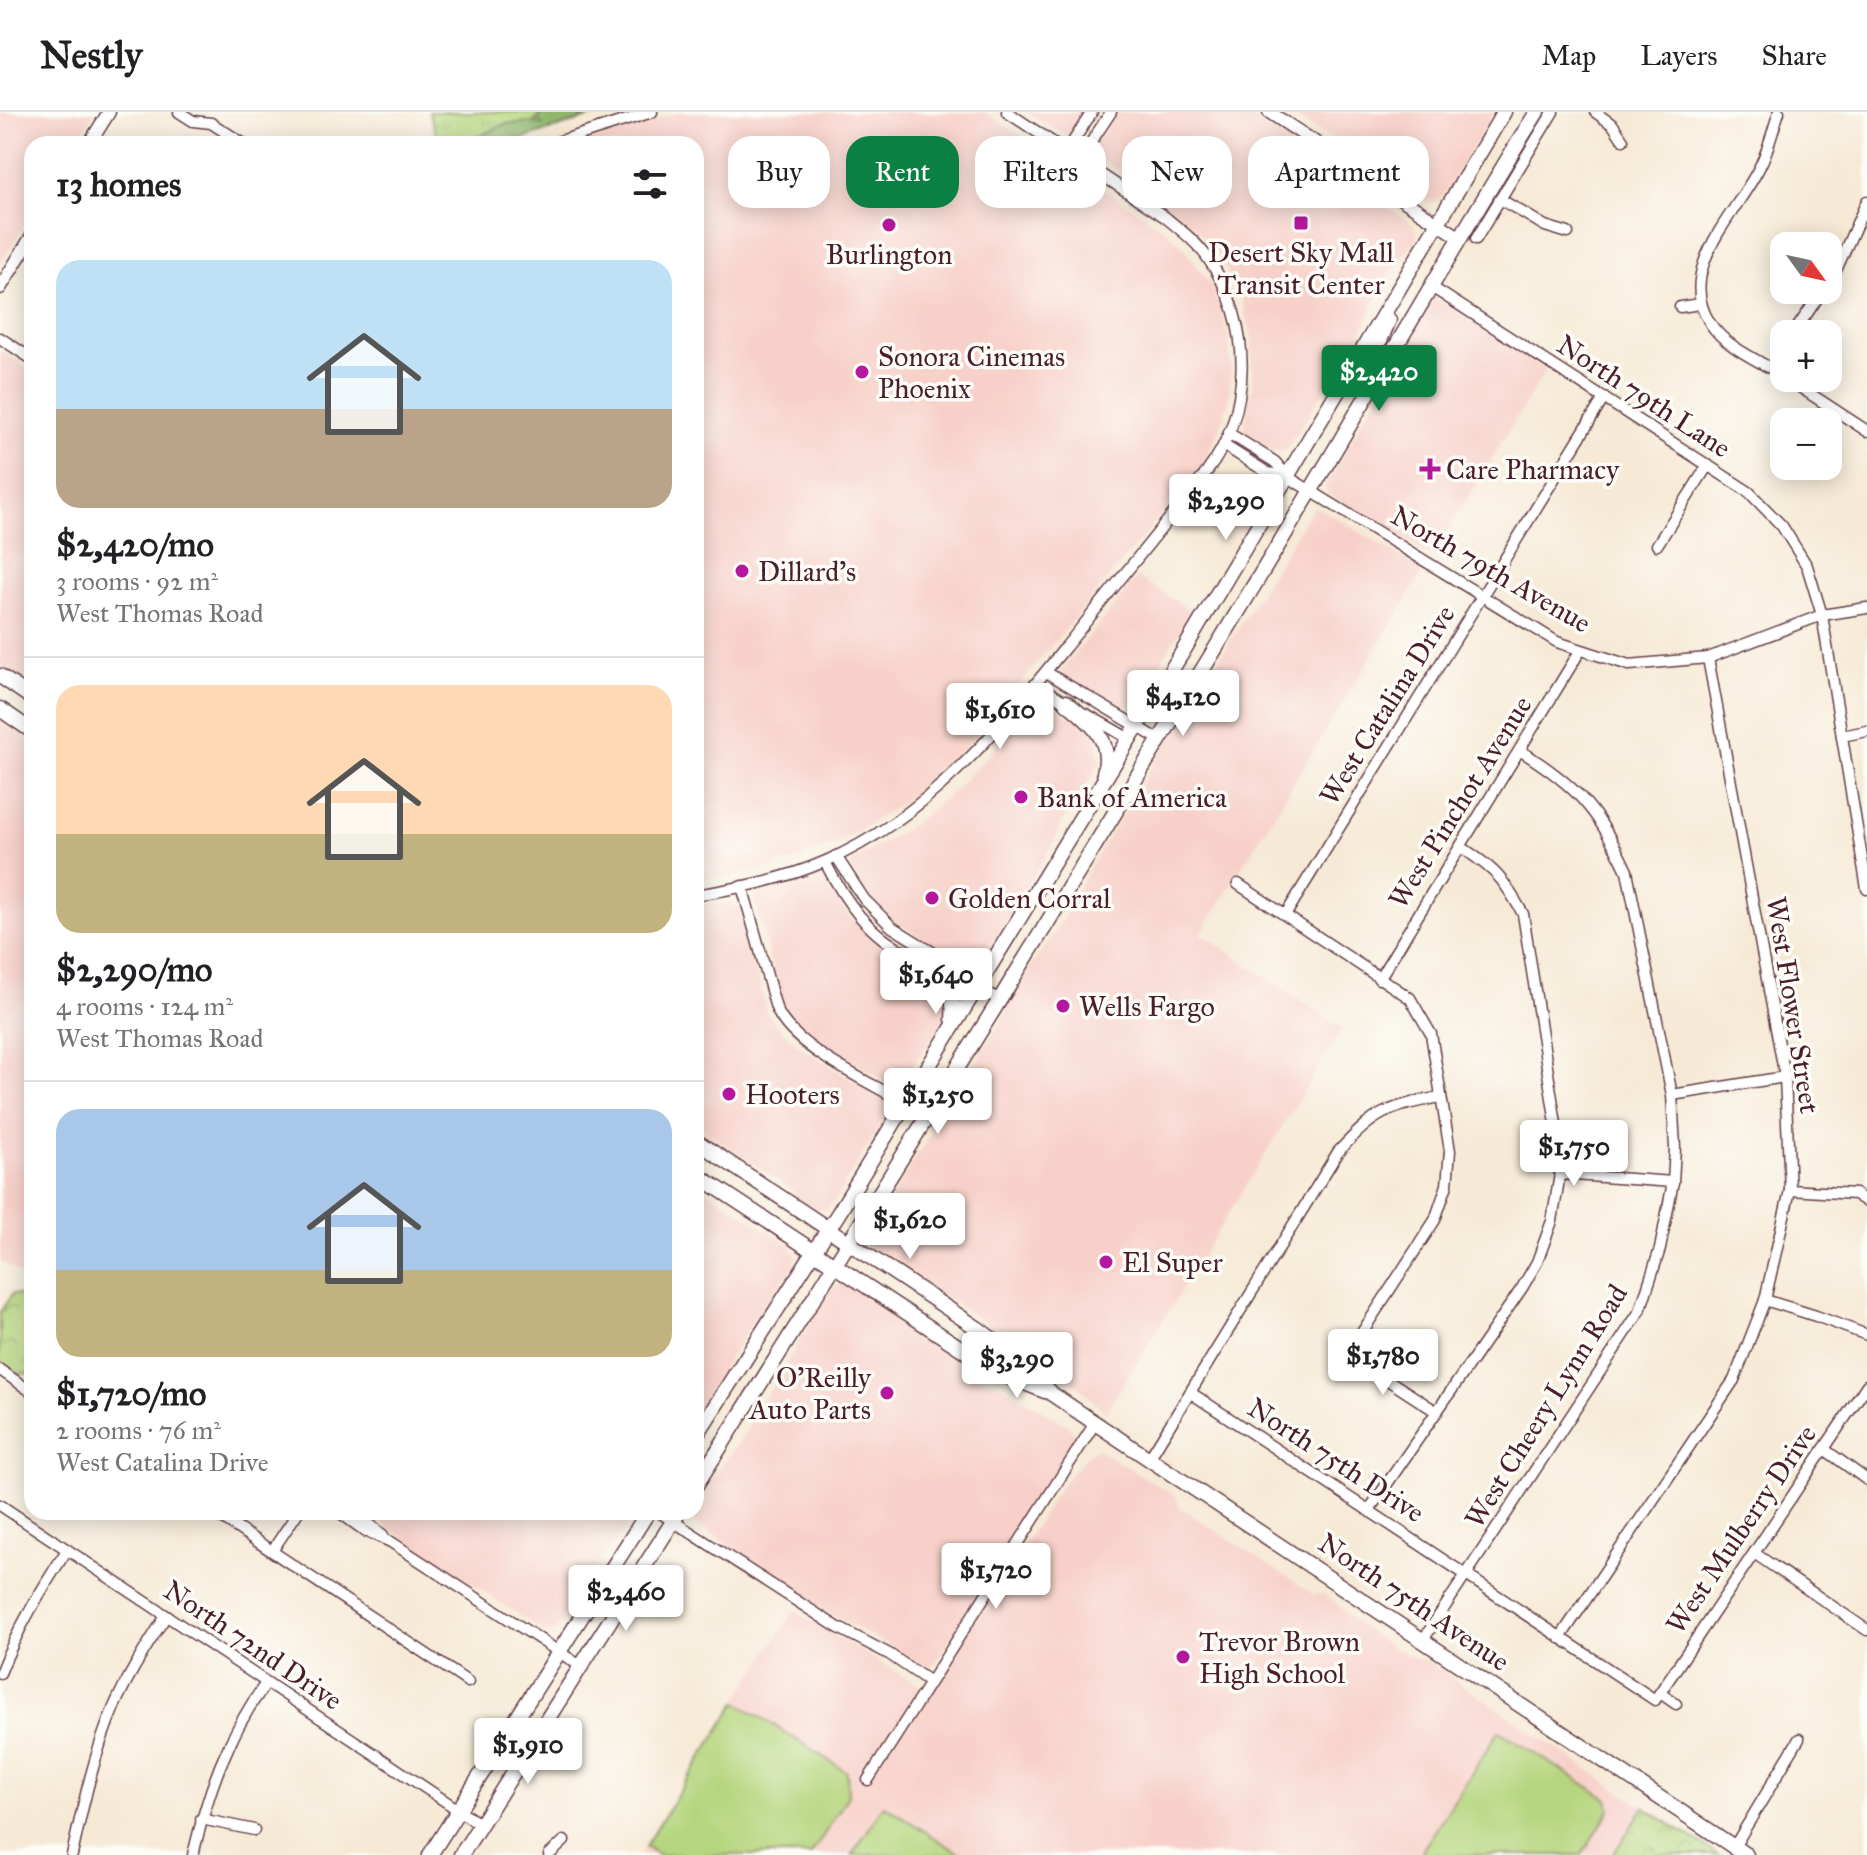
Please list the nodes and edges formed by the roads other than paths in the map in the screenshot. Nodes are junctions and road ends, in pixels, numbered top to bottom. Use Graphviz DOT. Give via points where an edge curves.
graph roads {
  1 [pos="109,112"];
  2 [pos="179,112"];
  3 [pos="204,112"];
  4 [pos="652,112"];
  5 [pos="1007,112"];
  6 [pos="1092,112"];
  7 [pos="1111,112"];
  8 [pos="1269,112"];
  9 [pos="1504,112"];
  10 [pos="1537,112"];
  11 [pos="1553,112"];
  12 [pos="1595,112"];
  13 [pos="1779,112"];
  14 [pos="211,123"];
  15 [pos="94,136"];
  16 [pos="231,136"];
  17 [pos="576,136"];
  18 [pos="1044,136"];
  19 [pos="1081,136"];
  20 [pos="1090,136"];
  21 [pos="1623,140"];
  22 [pos="1106,177"];
  23 [pos="1500,199"];
  24 [pos="1867,201"];
  25 [pos="1436,222"];
  26 [pos="1568,233"];
  27 [pos="1459,237"];
  28 [pos="1476,239"];
  29 [pos="24,249"];
  30 [pos="1842,257"];
  31 [pos="1430,286"];
  32 [pos="0,288"];
  33 [pos="1398,288"];
  34 [pos="1700,304"];
  35 [pos="1680,307"];
  36 [pos="0,338"];
  37 [pos="24,354"];
  38 [pos="1770,367"];
  39 [pos="1372,386"];
  40 [pos="1808,392"];
  41 [pos="1604,398"];
  42 [pos="1866,429"];
  43 [pos="1230,434"];
  44 [pos="1225,446"];
  45 [pos="1708,465"];
  46 [pos="1288,477"];
  47 [pos="1311,491"];
  48 [pos="1657,545"];
  49 [pos="1482,596"];
  50 [pos="1867,608"];
  51 [pos="1822,615"];
  52 [pos="1580,651"];
  53 [pos="1708,658"];
  54 [pos="1046,672"];
  55 [pos="0,676"];
  56 [pos="1036,684"];
  57 [pos="24,692"];
  58 [pos="1066,702"];
  59 [pos="0,709"];
  60 [pos="24,726"];
  61 [pos="1867,731"];
  62 [pos="1132,732"];
  63 [pos="1842,736"];
  64 [pos="1156,746"];
  65 [pos="1521,751"];
  66 [pos="1102,781"];
  67 [pos="1461,847"];
  68 [pos="830,859"];
  69 [pos="1238,884"];
  70 [pos="742,886"];
  71 [pos="1867,889"];
  72 [pos="704,893"];
  73 [pos="1286,914"];
  74 [pos="907,954"];
  75 [pos="1379,979"];
  76 [pos="977,986"];
  77 [pos="999,1000"];
  78 [pos="953,1024"];
  79 [pos="1785,1077"];
  80 [pos="1672,1095"];
  81 [pos="1440,1097"];
  82 [pos="905,1103"];
  83 [pos="704,1146"];
  84 [pos="1560,1174"];
  85 [pos="704,1179"];
  86 [pos="1673,1182"];
  87 [pos="1790,1190"];
  88 [pos="1867,1202"];
  89 [pos="828,1230"];
  90 [pos="848,1243"];
  91 [pos="814,1252"];
  92 [pos="834,1266"];
  93 [pos="1765,1300"];
  94 [pos="1867,1335"];
  95 [pos="0,1370"];
  96 [pos="1867,1385"];
  97 [pos="24,1386"];
  98 [pos="1191,1393"];
  99 [pos="1052,1394"];
  100 [pos="1437,1412"];
  101 [pos="1095,1423"];
  102 [pos="704,1424"];
  103 [pos="1824,1449"];
  104 [pos="1149,1459"];
  105 [pos="704,1472"];
  106 [pos="1867,1480"];
  107 [pos="0,1505"];
  108 [pos="1369,1510"];
  109 [pos="225,1520"];
  110 [pos="293,1520"];
  111 [pos="357,1520"];
  112 [pos="643,1520"];
  113 [pos="674,1520"];
  114 [pos="682,1520"];
  115 [pos="67,1550"];
  116 [pos="272,1551"];
  117 [pos="1754,1553"];
  118 [pos="1466,1575"];
  119 [pos="166,1616"];
  120 [pos="1867,1630"];
  121 [pos="1560,1638"];
  122 [pos="1423,1640"];
  123 [pos="559,1652"];
  124 [pos="582,1667"];
  125 [pos="0,1673"];
  126 [pos="468,1682"];
  127 [pos="930,1682"];
  128 [pos="266,1683"];
  129 [pos="1657,1696"];
  130 [pos="1676,1704"];
  131 [pos="1799,1739"];
  132 [pos="868,1780"];
  133 [pos="458,1811"];
  134 [pos="201,1819"];
  135 [pos="481,1825"];
  136 [pos="254,1830"];
  137 [pos="564,1841"];
  138 [pos="1740,1851"];
  139 [pos="72,1855"];
  140 [pos="193,1855"];
  141 [pos="430,1855"];
  142 [pos="461,1855"];
  143 [pos="549,1855"];
  1 -- 15 [label="street"];
  2 -- 14 [label="street"];
  3 -- 14 [label="street"];
  4 -- 17 [label="street"];
  5 -- 18 [label="street"];
  6 -- 19 [label="street"];
  7 -- 20 [label="street"];
  8 -- 25 [label="street"];
  9 -- 25 [label="main road"];
  10 -- 27 [label="main road"];
  11 -- 23 [label="street"];
  12 -- 21 [label="street"];
  13 -- 34 [label="street" via="1761,164 1698,278"];
  14 -- 16 [label="street"];
  22 -- 43 [label="street" via="1172,222 1210,261 1232,308 1243,358"];
  23 -- 26 [label="street" via="1545,226"];
  23 -- 28 [label="street"];
  24 -- 30 [label="street"];
  25 -- 27 [label="street"];
  25 -- 33 [label="main road"];
  27 -- 31 [label="main road"];
  29 -- 32 [label="street"];
  31 -- 39 [label="main road"];
  31 -- 41 [label="street, North 79th Lane"];
  33 -- 39 [label="main road" via="1366,372"];
  33 -- 46 [label="main road"];
  34 -- 35 [label="street"];
  34 -- 38 [label="street" via="1728,343"];
  36 -- 37 [label="street"];
  39 -- 47 [label="main road"];
  40 -- 42 [label="street"];
  41 -- 45 [label="street, North 79th Lane"];
  41 -- 49 [label="street, West Catalina Drive"];
  43 -- 44 [label="street"];
  43 -- 46 [label="street" via="1275,462"];
  44 -- 46 [label="street" via="1268,473"];
  44 -- 54 [label="street"];
  45 -- 48 [label="street"];
  45 -- 51 [label="street, North 79th Lane" via="1749,492 1782,526 1807,566"];
  46 -- 47 [label="street, North 79th Avenue"];
  46 -- 62 [label="main road"];
  47 -- 49 [label="street, North 79th Avenue"];
  47 -- 64 [label="main road"];
  49 -- 52 [label="street, North 79th Avenue"];
  49 -- 73 [label="street, West Catalina Drive"];
  50 -- 51 [label="street, North 79th Avenue"];
  51 -- 53 [label="street, North 79th Avenue"];
  51 -- 63 [label="street, North 79th Lane"];
  52 -- 53 [label="street, North 79th Avenue" via="1629,665"];
  52 -- 65 [label="street, West Pinchot Avenue"];
  53 -- 79 [label="street, West Flower Street"];
  54 -- 56 [label="street"];
  54 -- 62 [label="street"];
  55 -- 57 [label="main road"];
  56 -- 58 [label="street"];
  56 -- 68 [label="street" via="945,784 884,829"];
  58 -- 62 [label="street"];
  58 -- 66 [label="main road" via="1101,736 1107,762"];
  59 -- 60 [label="main road"];
  61 -- 63 [label="street"];
  62 -- 64 [label="main road"];
  62 -- 66 [label="main road"];
  63 -- 71 [label="street, North 79th Lane"];
  64 -- 77 [label="main road"];
  65 -- 67 [label="street, West Pinchot Avenue"];
  65 -- 80 [label="street, West Cheery Lynn Road" via="1561,776 1594,811 1627,871"];
  66 -- 76 [label="main road"];
  67 -- 75 [label="street, West Pinchot Avenue"];
  67 -- 84 [label="street" via="1505,881 1523,914"];
  68 -- 70 [label="street"];
  68 -- 74 [label="street" via="857,914"];
  68 -- 76 [label="street" via="892,927 964,972"];
  69 -- 73 [label="street"];
  70 -- 72 [label="street"];
  70 -- 82 [label="street" via="785,1025 817,1051"];
  73 -- 75 [label="street"];
  74 -- 76 [label="street"];
  74 -- 78 [label="main road" via="949,986"];
  75 -- 81 [label="street" via="1410,998 1431,1034"];
  76 -- 77 [label="street"];
  76 -- 78 [label="main road"];
  77 -- 90 [label="main road"];
  78 -- 82 [label="main road"];
  79 -- 80 [label="street"];
  79 -- 87 [label="street, West Flower Street"];
  80 -- 86 [label="street, West Cheery Lynn Road"];
  81 -- 98 [label="street" via="1396,1106 1374,1117 1338,1152"];
  81 -- 100 [label="street" via="1450,1151 1447,1185 1435,1220 1348,1354"];
  82 -- 89 [label="main road"];
  83 -- 89 [label="main road, North 75th Avenue"];
  84 -- 86 [label="street"];
  84 -- 100 [label="street" via="1552,1221 1537,1262"];
  85 -- 91 [label="main road, North 75th Avenue"];
  86 -- 118 [label="street, West Cheery Lynn Road" via="1660,1249 1640,1311"];
  87 -- 88 [label="street" via="1855,1194"];
  87 -- 93 [label="street, West Flower Street"];
  89 -- 90 [label="main road, North 75th Avenue"];
  89 -- 91 [label="main road"];
  90 -- 92 [label="main road"];
  90 -- 99 [label="main road, North 75th Avenue" via="1015,1356"];
  91 -- 92 [label="main road, North 75th Avenue"];
  91 -- 102 [label="main road"];
  92 -- 99 [label="main road, North 75th Avenue" via="997,1372"];
  92 -- 105 [label="main road"];
  93 -- 94 [label="street"];
  93 -- 121 [label="street, West Flower Street" via="1734,1380"];
  95 -- 97 [label="street"];
  96 -- 103 [label="street, West Mulberry Drive"];
  98 -- 104 [label="street"];
  98 -- 108 [label="street, North 75th Drive"];
  99 -- 101 [label="main road, North 75th Avenue"];
  100 -- 108 [label="street"];
  101 -- 104 [label="main road, North 75th Avenue"];
  101 -- 127 [label="street"];
  103 -- 106 [label="street"];
  103 -- 117 [label="street, West Mulberry Drive"];
  104 -- 122 [label="main road, North 75th Avenue"];
  107 -- 115 [label="street, North 72nd Drive"];
  108 -- 118 [label="street, North 75th Drive"];
  109 -- 116 [label="street"];
  110 -- 116 [label="street"];
  111 -- 123 [label="street"];
  112 -- 123 [label="main road"];
  113 -- 124 [label="main road"];
  114 -- 127 [label="street" via="837,1627"];
  115 -- 119 [label="street, North 72nd Drive"];
  115 -- 125 [label="street" via="14,1638"];
  116 -- 126 [label="street"];
  117 -- 120 [label="street"];
  117 -- 129 [label="street, West Mulberry Drive"];
  118 -- 121 [label="street, North 75th Drive"];
  118 -- 122 [label="street, West Cheery Lynn Road"];
  119 -- 128 [label="street, North 72nd Drive"];
  119 -- 139 [label="street" via="113,1708"];
  121 -- 129 [label="street, North 75th Drive"];
  122 -- 138 [label="main road, North 75th Avenue"];
  123 -- 124 [label="street"];
  123 -- 133 [label="main road"];
  124 -- 135 [label="main road"];
  127 -- 132 [label="street"];
  128 -- 133 [label="street, North 72nd Drive"];
  128 -- 134 [label="street" via="213,1779"];
  129 -- 130 [label="street, North 75th Drive"];
  131 -- 138 [label="street"];
  133 -- 135 [label="street, North 72nd Drive"];
  133 -- 141 [label="main road"];
  134 -- 136 [label="street"];
  134 -- 140 [label="street"];
  135 -- 142 [label="main road"];
  137 -- 143 [label="street"];
}
